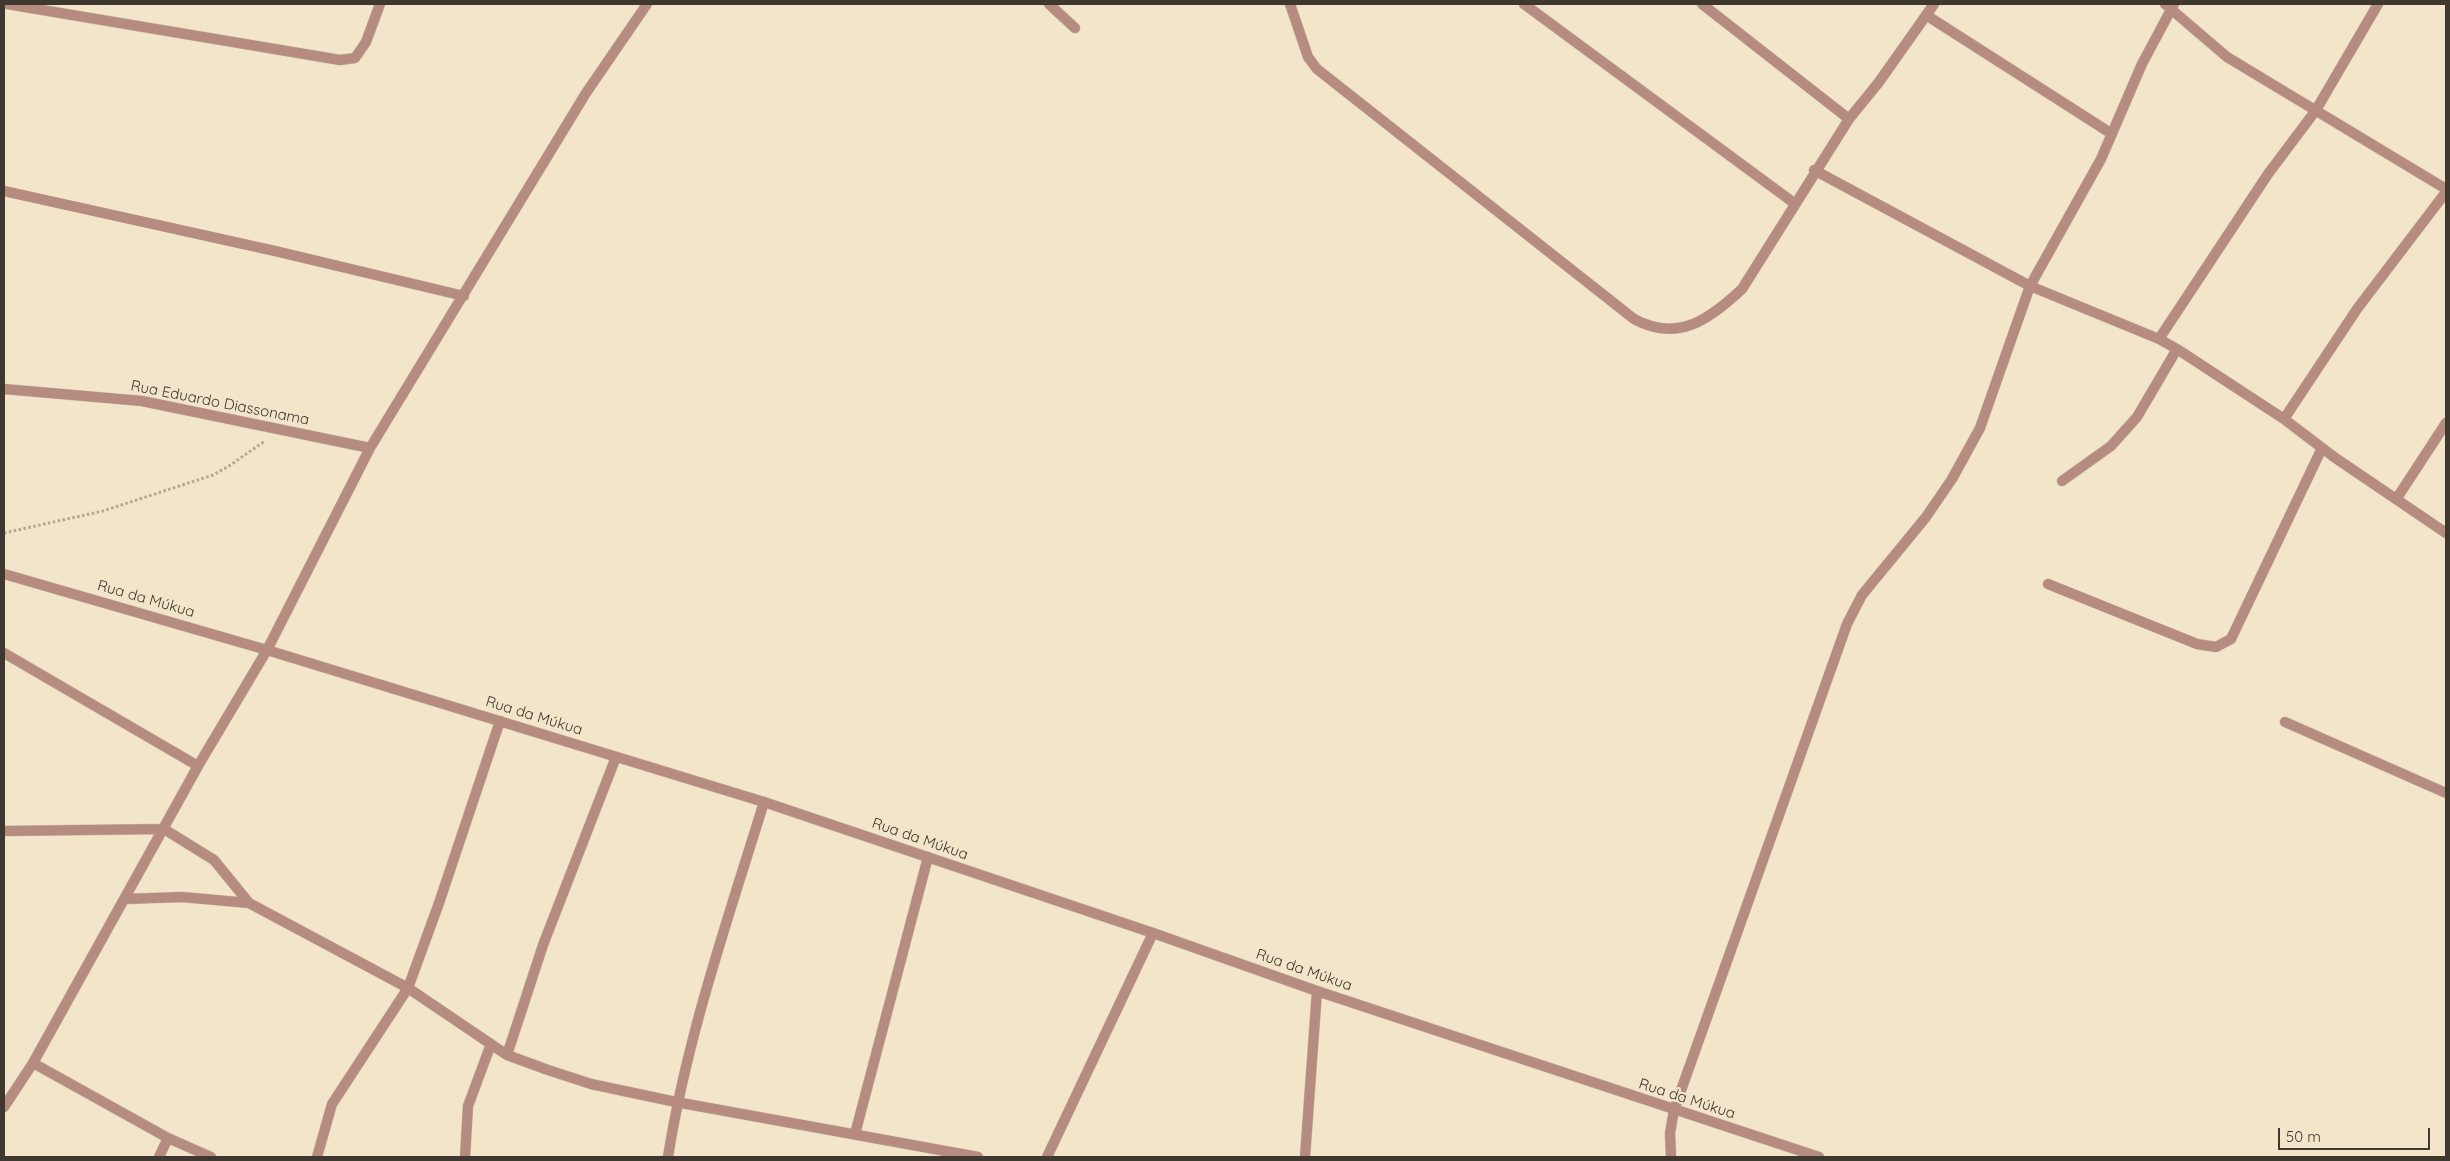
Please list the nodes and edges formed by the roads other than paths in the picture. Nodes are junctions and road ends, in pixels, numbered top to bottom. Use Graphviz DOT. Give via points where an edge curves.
graph roads {
  1 [pos="7,4"];
  2 [pos="380,4"];
  3 [pos="647,4"];
  4 [pos="1049,4"];
  5 [pos="1290,4"];
  6 [pos="1524,4"];
  7 [pos="1702,4"];
  8 [pos="1934,4"];
  9 [pos="2378,4"];
  10 [pos="2170,5"];
  11 [pos="1926,16"];
  12 [pos="1075,28"];
  13 [pos="2316,110"];
  14 [pos="1849,119"];
  15 [pos="2112,134"];
  16 [pos="1814,170"];
  17 [pos="4,191"];
  18 [pos="2446,191"];
  19 [pos="1794,203"];
  20 [pos="2030,286"];
  21 [pos="464,296"];
  22 [pos="2159,339"];
  23 [pos="2177,349"];
  24 [pos="4,389"];
  25 [pos="2284,419"];
  26 [pos="2446,423"];
  27 [pos="370,448"];
  28 [pos="2322,448"];
  29 [pos="2062,481"];
  30 [pos="2396,498"];
  31 [pos="2446,533"];
  32 [pos="4,574"];
  33 [pos="2048,584"];
  34 [pos="267,650"];
  35 [pos="4,653"];
  36 [pos="500,721"];
  37 [pos="2285,722"];
  38 [pos="616,756"];
  39 [pos="198,766"];
  40 [pos="2446,792"];
  41 [pos="764,802"];
  42 [pos="164,829"];
  43 [pos="4,831"];
  44 [pos="928,857"];
  45 [pos="125,899"];
  46 [pos="249,903"];
  47 [pos="1153,933"];
  48 [pos="408,988"];
  49 [pos="1317,991"];
  50 [pos="491,1044"];
  51 [pos="506,1055"];
  52 [pos="33,1063"];
  53 [pos="676,1102"];
  54 [pos="4,1107"];
  55 [pos="1674,1110"];
  56 [pos="855,1134"];
  57 [pos="168,1138"];
  58 [pos="159,1157"];
  59 [pos="211,1157"];
  60 [pos="317,1157"];
  61 [pos="465,1157"];
  62 [pos="668,1157"];
  63 [pos="978,1157"];
  64 [pos="1047,1157"];
  65 [pos="1305,1157"];
  66 [pos="1671,1157"];
  67 [pos="1819,1157"];
  1 -- 2 [label="street" via="340,60 355,58 366,42"];
  3 -- 21 [label="street" via="586,93"];
  4 -- 12 [label="street"];
  5 -- 19 [label="street" via="1308,57 1317,70 1644,324 1676,330 1705,319 1724,306 1742,289"];
  6 -- 19 [label="street"];
  7 -- 14 [label="street"];
  8 -- 11 [label="street"];
  9 -- 13 [label="street"];
  10 -- 13 [label="street" via="2227,57"];
  10 -- 15 [label="street"];
  11 -- 14 [label="street"];
  11 -- 15 [label="street"];
  13 -- 18 [label="street"];
  13 -- 22 [label="street" via="2268,174"];
  14 -- 16 [label="street"];
  15 -- 20 [label="street" via="2081,197"];
  16 -- 19 [label="street"];
  16 -- 20 [label="street"];
  17 -- 21 [label="street"];
  18 -- 25 [label="street" via="2357,309"];
  20 -- 22 [label="street"];
  20 -- 55 [label="street" via="1980,428 1952,480 1862,595 1848,624"];
  21 -- 27 [label="street"];
  22 -- 23 [label="street"];
  23 -- 25 [label="street"];
  23 -- 29 [label="street" via="2137,417 2111,446"];
  24 -- 27 [label="street, Rua Eduardo Diassonama" via="142,402"];
  25 -- 28 [label="street"];
  26 -- 30 [label="street"];
  27 -- 34 [label="street"];
  28 -- 30 [label="street"];
  28 -- 33 [label="street" via="2231,639 2216,647 2197,644"];
  30 -- 31 [label="street"];
  32 -- 34 [label="street, Rua da Múkua"];
  34 -- 36 [label="street, Rua da Múkua"];
  34 -- 39 [label="street"];
  35 -- 39 [label="street"];
  36 -- 38 [label="street, Rua da Múkua"];
  36 -- 48 [label="street"];
  37 -- 40 [label="street"];
  38 -- 41 [label="street, Rua da Múkua"];
  38 -- 51 [label="street" via="543,946"];
  39 -- 42 [label="street"];
  41 -- 44 [label="street, Rua da Múkua"];
  41 -- 53 [label="street" via="709,980"];
  42 -- 43 [label="street"];
  42 -- 45 [label="street"];
  42 -- 46 [label="street" via="214,860"];
  44 -- 47 [label="street, Rua da Múkua"];
  44 -- 56 [label="street"];
  45 -- 46 [label="street" via="182,897"];
  45 -- 52 [label="street"];
  46 -- 48 [label="street"];
  47 -- 49 [label="street, Rua da Múkua"];
  47 -- 64 [label="street"];
  48 -- 50 [label="street"];
  48 -- 60 [label="street" via="332,1104"];
  49 -- 55 [label="street, Rua da Múkua"];
  49 -- 65 [label="street"];
  50 -- 51 [label="street"];
  50 -- 61 [label="street" via="468,1106"];
  51 -- 53 [label="street" via="592,1084"];
  52 -- 54 [label="street"];
  52 -- 57 [label="street"];
  53 -- 56 [label="street"];
  53 -- 62 [label="street"];
  55 -- 66 [label="street" via="1670,1133"];
  55 -- 67 [label="street, Rua da Múkua"];
  56 -- 63 [label="street"];
  57 -- 58 [label="street"];
  57 -- 59 [label="street"];
}
